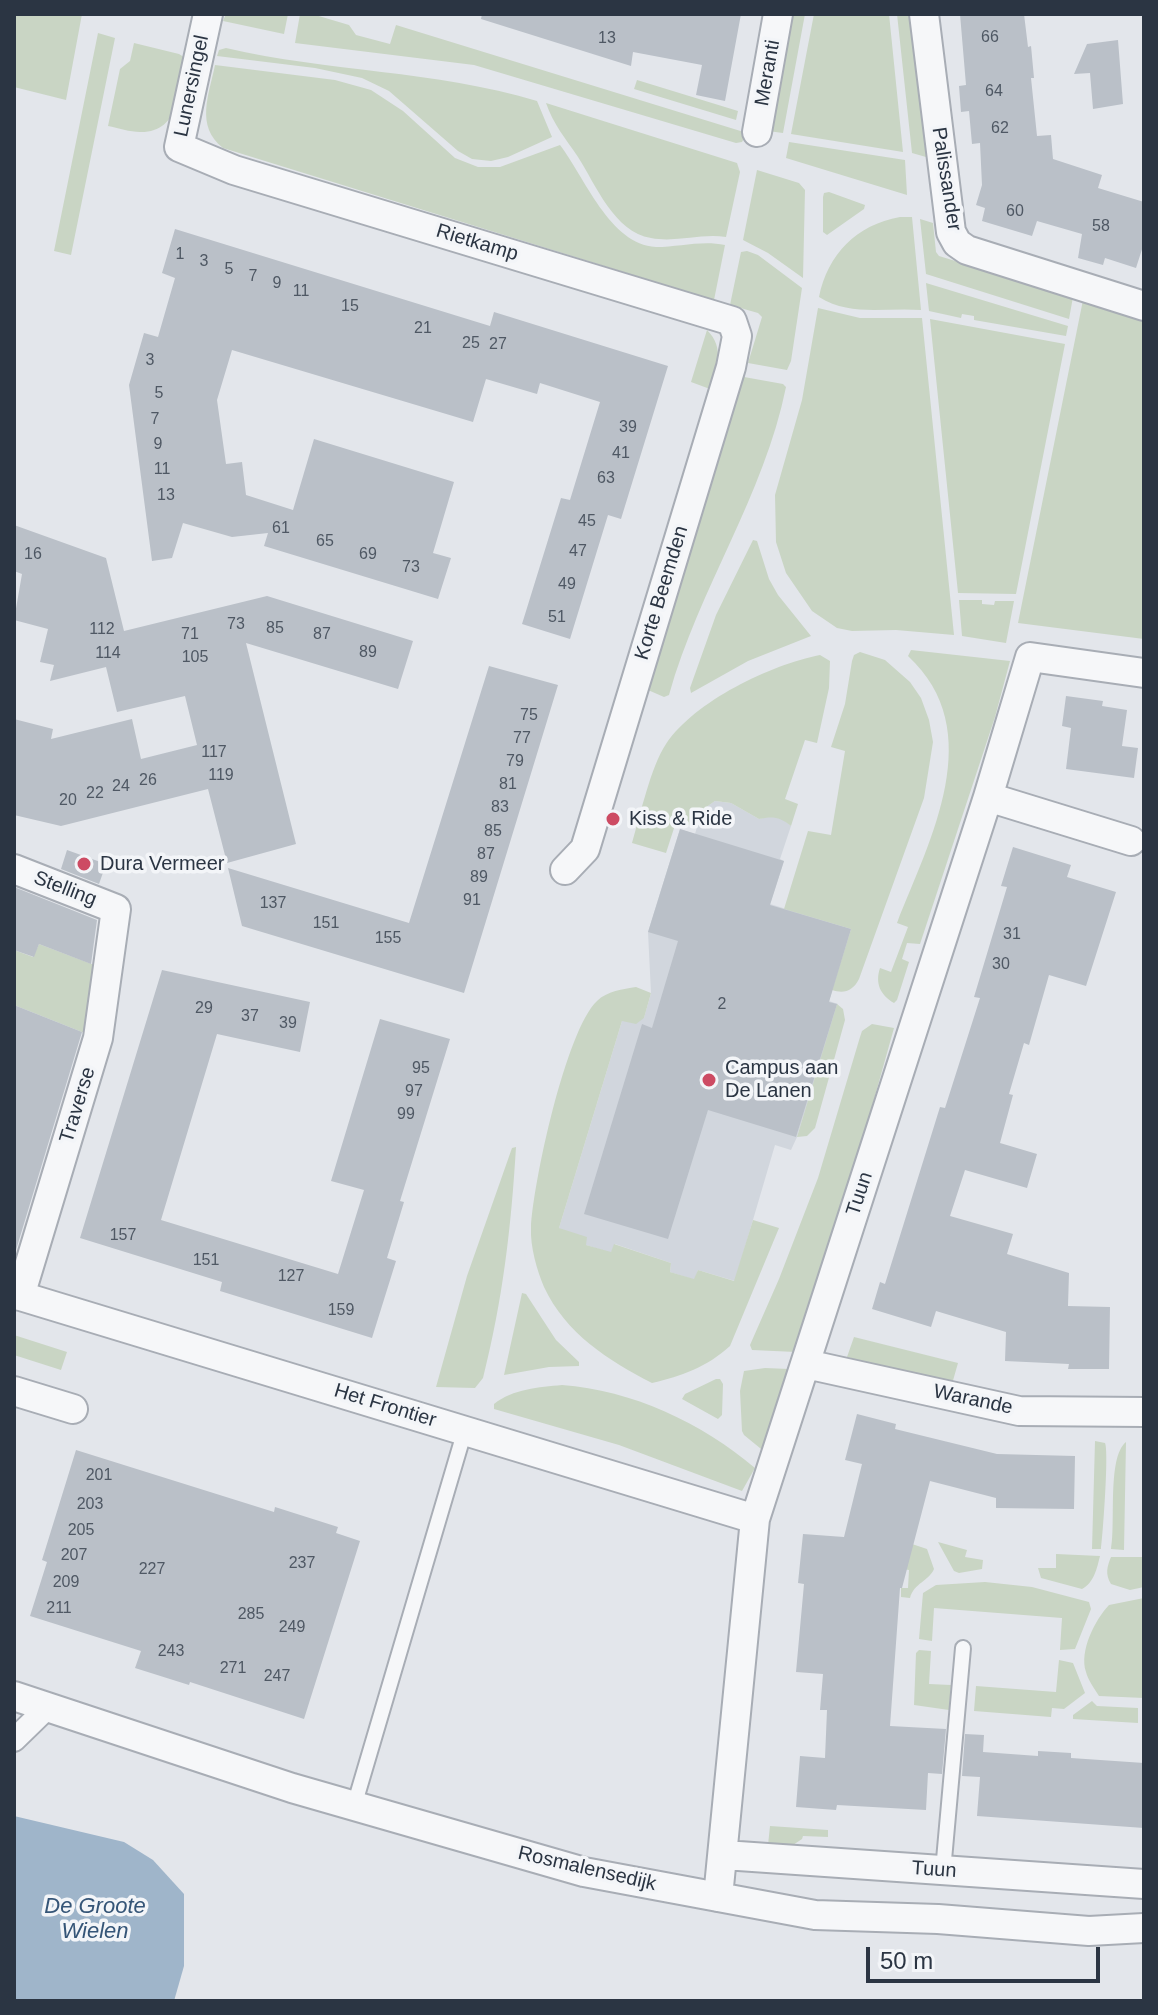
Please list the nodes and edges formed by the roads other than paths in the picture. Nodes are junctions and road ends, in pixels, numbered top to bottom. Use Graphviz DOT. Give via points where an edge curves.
graph roads {
  1 [pos="208,14"];
  2 [pos="778,14"];
  3 [pos="924,14"];
  4 [pos="757,132"];
  5 [pos="234,170"];
  6 [pos="1144,306"];
  7 [pos="720,317"];
  8 [pos="1144,673"];
  9 [pos="988,797"];
  10 [pos="1131,841"];
  11 [pos="14,869"];
  12 [pos="565,870"];
  13 [pos="116,909"];
  14 [pos="17,1295"];
  15 [pos="806,1364"];
  16 [pos="14,1391"];
  17 [pos="73,1409"];
  18 [pos="1144,1412"];
  19 [pos="465,1430"];
  20 [pos="755,1519"];
  21 [pos="963,1648"];
  22 [pos="14,1696"];
  23 [pos="49,1706"];
  24 [pos="14,1740"];
  25 [pos="354,1806"];
  26 [pos="724,1855"];
  27 [pos="943,1871"];
  28 [pos="1144,1884"];
  29 [pos="718,1897"];
  30 [pos="1144,1928"];
  1 -- 5 [label="street, Lunersingel" via="179,147"];
  2 -- 4 [label="street, Meranti"];
  3 -- 6 [label="street, Palissander" via="941,163 957,243"];
  5 -- 7 [label="street, Rietkamp"];
  7 -- 12 [label="street, Korte Beemden" via="732,321 737,336 731,367 585,849"];
  8 -- 9 [label="street, Tuun" via="1030,657"];
  9 -- 10 [label="street"];
  9 -- 15 [label="street, Tuun"];
  11 -- 13 [label="street, Stelling"];
  13 -- 14 [label="street, Traverse" via="98,1038"];
  14 -- 19 [label="street, Het Frontier"];
  15 -- 18 [label="street, Warande" via="1019,1411"];
  15 -- 20 [label="street, Tuun"];
  16 -- 17 [label="street"];
  19 -- 20 [label="street, Het Frontier"];
  19 -- 25 [label="lane"];
  20 -- 26 [label="street, Tuun"];
  21 -- 27 [label="lane"];
  22 -- 23 [label="street, Rosmalensedijk"];
  23 -- 24 [label="street"];
  23 -- 25 [label="street, Rosmalensedijk"];
  25 -- 29 [label="street, Rosmalensedijk" via="584,1872"];
  26 -- 27 [label="street, Tuun"];
  26 -- 29 [label="street, Tuun"];
  27 -- 28 [label="street, Tuun"];
  29 -- 30 [label="street, Rosmalensedijk" via="815,1915 1089,1931"];
}
